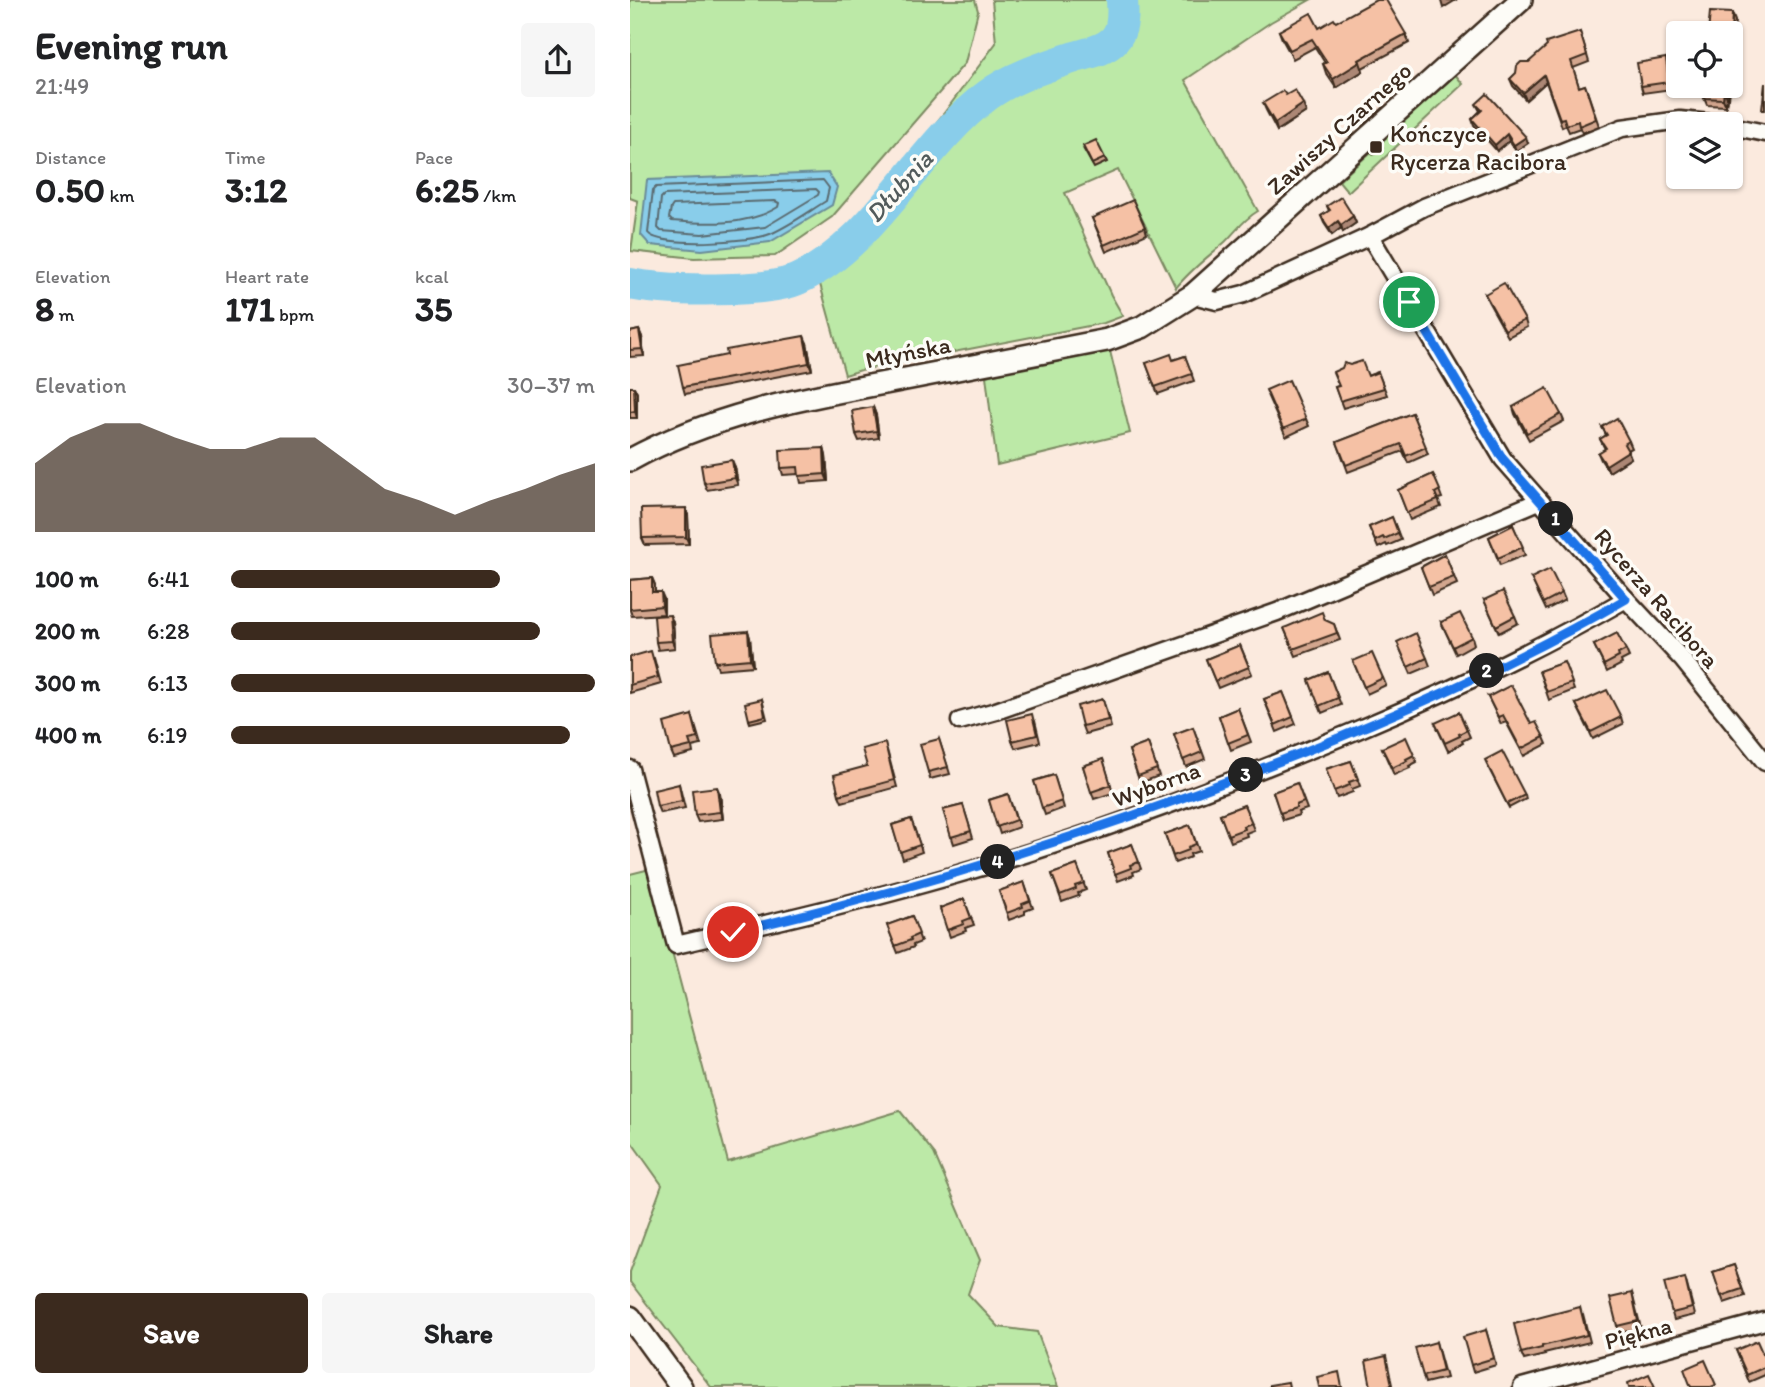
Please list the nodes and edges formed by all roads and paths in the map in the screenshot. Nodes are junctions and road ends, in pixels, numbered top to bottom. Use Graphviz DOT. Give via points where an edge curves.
graph roads {
  1 [pos="1521,0"];
  2 [pos="1666,122"];
  3 [pos="1743,128"];
  4 [pos="1765,133"];
  5 [pos="1370,236"];
  6 [pos="1193,295"];
  7 [pos="630,460"];
  8 [pos="1539,501"];
  9 [pos="1626,599"];
  10 [pos="960,721"];
  11 [pos="1765,762"];
  12 [pos="630,769"];
  13 [pos="630,1317"];
  14 [pos="1765,1321"];
  15 [pos="681,1387"];
  16 [pos="1522,1387"];
  1 -- 6 [label="street, Zawiszy Czarnego"];
  2 -- 5 [label="street" via="1622,128 1424,207"];
  3 -- 4 [label="street"];
  5 -- 6 [label="street" via="1230,299"];
  5 -- 8 [label="street, Rycerza Racibora" via="1503,459"];
  6 -- 7 [label="street, Młyńska" via="1142,327 1107,341 762,408 698,427"];
  8 -- 9 [label="street, Rycerza Racibora"];
  8 -- 10 [label="street" via="1277,611"];
  9 -- 11 [label="street, Rycerza Racibora" via="1682,659"];
  9 -- 12 [label="street, Wyborna" via="1430,698 1172,803 960,874 676,946"];
  13 -- 15 [label="street"];
  14 -- 16 [label="street, Piękna"];
}
